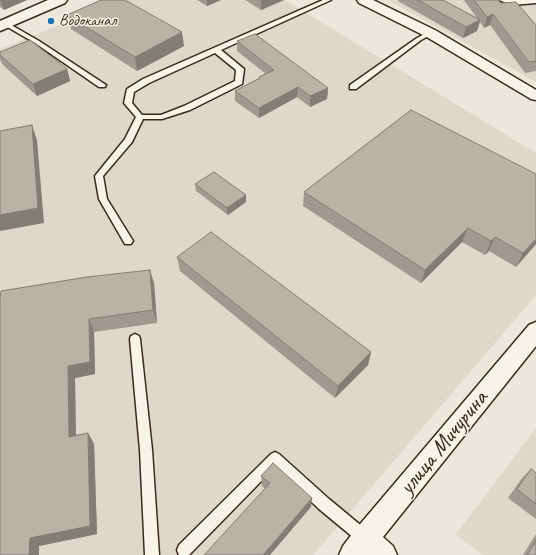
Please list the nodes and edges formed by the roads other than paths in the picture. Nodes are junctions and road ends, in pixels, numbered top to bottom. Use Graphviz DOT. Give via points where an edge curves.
graph roads {
  1 [pos="60,0"];
  2 [pos="328,0"];
  3 [pos="363,0"];
  4 [pos="502,0"];
  5 [pos="528,1"];
  6 [pos="536,1"];
  7 [pos="536,10"];
  8 [pos="3,26"];
  9 [pos="430,33"];
  10 [pos="216,50"];
  11 [pos="102,85"];
  12 [pos="353,87"];
  13 [pos="536,96"];
  14 [pos="140,117"];
  15 [pos="128,241"];
  16 [pos="536,331"];
  17 [pos="135,339"];
  18 [pos="184,550"];
  19 [pos="367,550"];
  20 [pos="152,555"];
  1 -- 8 [label="main road"];
  2 -- 10 [label="lane"];
  3 -- 9 [label="street"];
  4 -- 5 [label="lane" via="512,3"];
  5 -- 6 [label="lane"];
  5 -- 7 [label="lane"];
  8 -- 11 [label="lane" via="37,42"];
  9 -- 12 [label="lane"];
  9 -- 13 [label="street"];
  10 -- 14 [label="lane" via="146,81 130,91 128,103"];
  10 -- 14 [label="lane" via="240,69 239,82 162,117"];
  14 -- 15 [label="lane" via="129,140 99,176 103,199"];
  16 -- 19 [label="street, улица Мичурина"];
  17 -- 20 [label="lane" via="146,450"];
  18 -- 19 [label="lane" via="275,458 324,504"];
}
